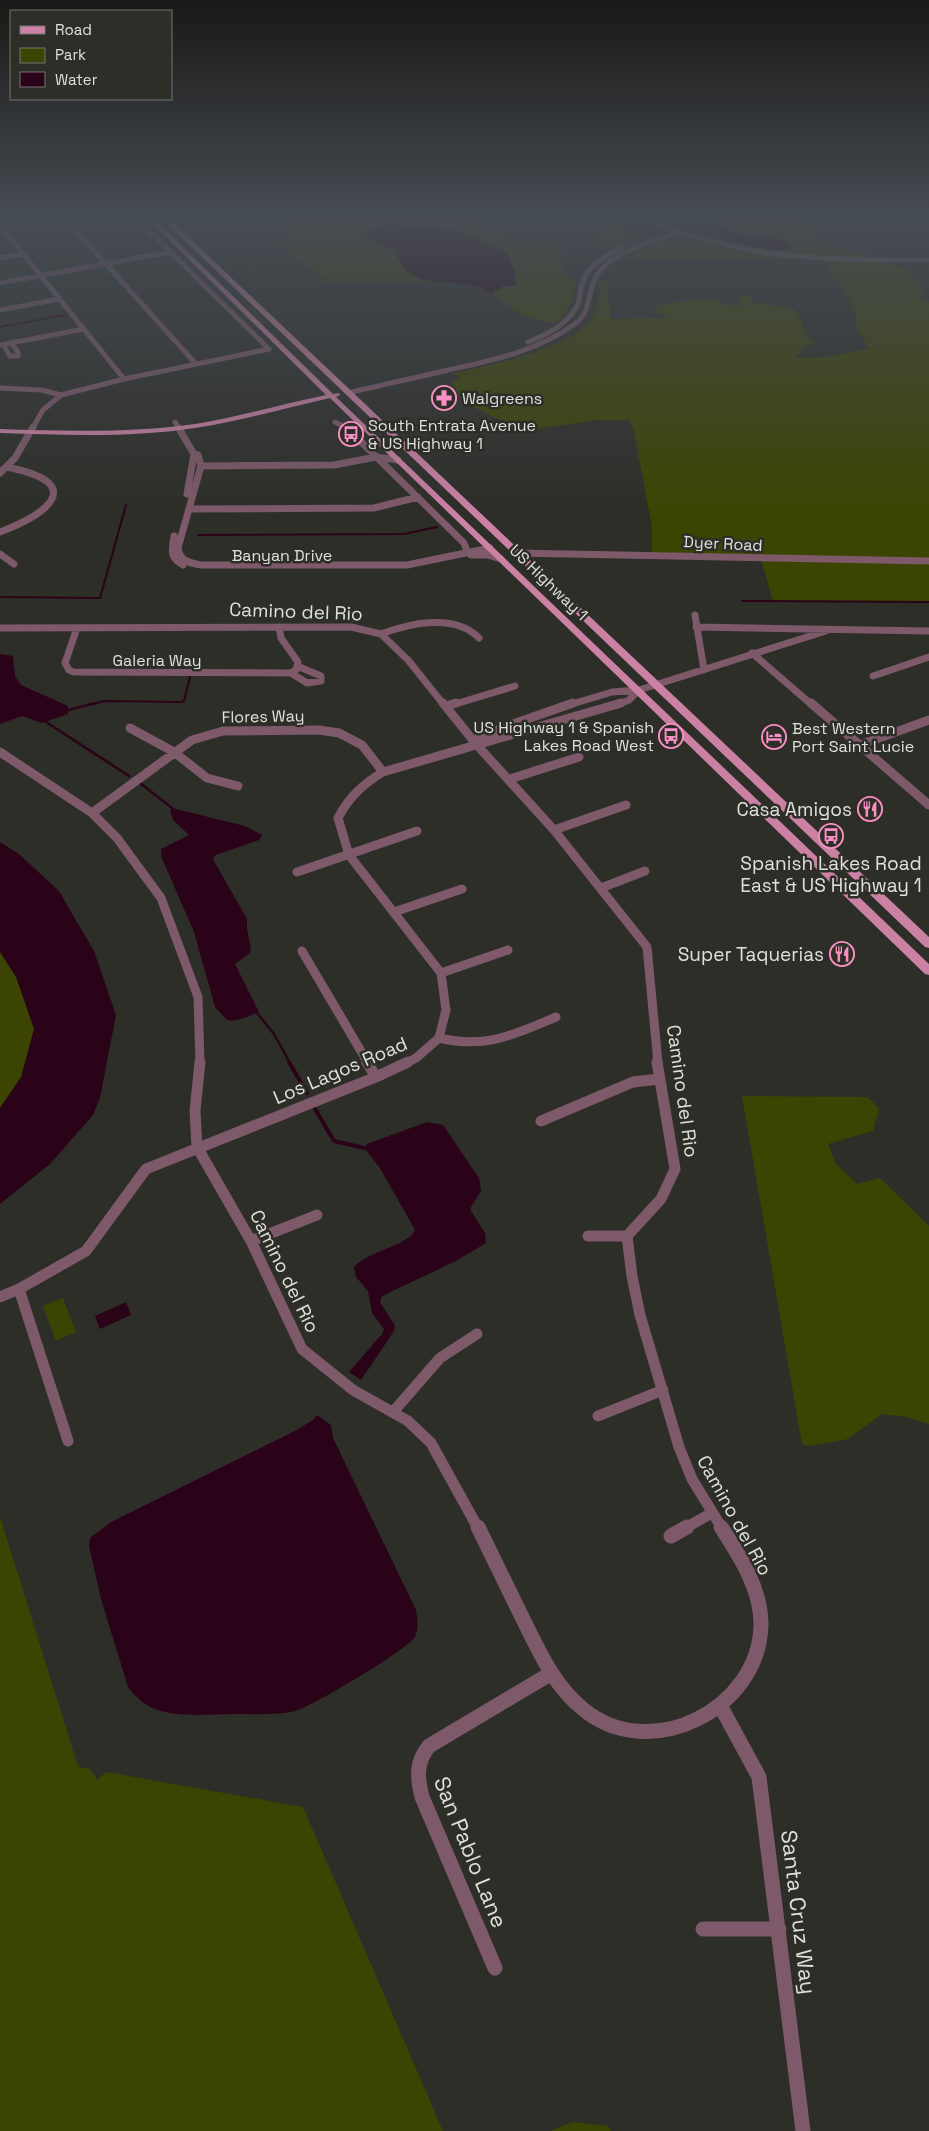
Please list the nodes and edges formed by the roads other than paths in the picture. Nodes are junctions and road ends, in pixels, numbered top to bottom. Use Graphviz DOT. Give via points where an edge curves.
graph roads {
  1 [pos="72,314"];
  2 [pos="151,314"];
  3 [pos="234,314"];
  4 [pos="249,314"];
  5 [pos="266,314"];
  6 [pos="571,314"];
  7 [pos="584,314"];
  8 [pos="84,329"];
  9 [pos="11,343"];
  10 [pos="1,345"];
  11 [pos="196,364"];
  12 [pos="124,379"];
  13 [pos="0,388"];
  14 [pos="345,390"];
  15 [pos="328,393"];
  16 [pos="61,395"];
  17 [pos="347,411"];
  18 [pos="176,425"];
  19 [pos="0,426"];
  20 [pos="32,429"];
  21 [pos="0,431"];
  22 [pos="194,454"];
  23 [pos="376,457"];
  24 [pos="398,460"];
  25 [pos="201,466"];
  26 [pos="6,467"];
  27 [pos="0,473"];
  28 [pos="418,497"];
  29 [pos="189,509"];
  30 [pos="179,531"];
  31 [pos="0,532"];
  32 [pos="480,538"];
  33 [pos="490,548"];
  34 [pos="468,551"];
  35 [pos="516,553"];
  36 [pos="0,554"];
  37 [pos="454,557"];
  38 [pos="502,559"];
  39 [pos="929,562"];
  40 [pos="14,564"];
  41 [pos="528,565"];
  42 [pos="695,615"];
  43 [pos="696,627"];
  44 [pos="0,628"];
  45 [pos="77,628"];
  46 [pos="279,628"];
  47 [pos="826,630"];
  48 [pos="929,631"];
  49 [pos="381,634"];
  50 [pos="479,638"];
  51 [pos="752,653"];
  52 [pos="929,657"];
  53 [pos="297,666"];
  54 [pos="704,670"];
  55 [pos="291,673"];
  56 [pos="873,676"];
  57 [pos="657,685"];
  58 [pos="515,686"];
  59 [pos="639,690"];
  60 [pos="446,706"];
  61 [pos="929,720"];
  62 [pos="130,728"];
  63 [pos="476,744"];
  64 [pos="860,745"];
  65 [pos="0,752"];
  66 [pos="174,752"];
  67 [pos="579,757"];
  68 [pos="384,772"];
  69 [pos="510,780"];
  70 [pos="238,786"];
  71 [pos="626,805"];
  72 [pos="929,805"];
  73 [pos="92,813"];
  74 [pos="554,830"];
  75 [pos="417,831"];
  76 [pos="350,855"];
  77 [pos="645,871"];
  78 [pos="297,872"];
  79 [pos="601,888"];
  80 [pos="462,889"];
  81 [pos="851,896"];
  82 [pos="892,908"];
  83 [pos="394,912"];
  84 [pos="876,920"];
  85 [pos="916,931"];
  86 [pos="929,944"];
  87 [pos="508,950"];
  88 [pos="302,951"];
  89 [pos="929,971"];
  90 [pos="441,973"];
  91 [pos="556,1017"];
  92 [pos="439,1038"];
  93 [pos="376,1077"];
  94 [pos="659,1079"];
  95 [pos="541,1121"];
  96 [pos="198,1147"];
  97 [pos="317,1215"];
  98 [pos="588,1236"];
  99 [pos="627,1236"];
  100 [pos="251,1241"];
  101 [pos="19,1289"];
  102 [pos="0,1296"];
  103 [pos="477,1334"];
  104 [pos="663,1390"];
  105 [pos="393,1412"];
  106 [pos="598,1416"];
  107 [pos="68,1441"];
  108 [pos="710,1514"];
  109 [pos="671,1536"];
  110 [pos="550,1674"];
  111 [pos="722,1707"];
  112 [pos="703,1929"];
  113 [pos="779,1929"];
  114 [pos="495,1968"];
  115 [pos="803,2131"];
  1 -- 8 [label="street"];
  2 -- 11 [label="street"];
  3 -- 11 [label="street" via="269,349"];
  4 -- 15 [label="main road, US Highway 1"];
  5 -- 14 [label="main road, US Highway 1"];
  6 -- 14 [label="street" via="562,324 537,339 486,356"];
  7 -- 14 [label="street" via="578,322 546,343 488,361"];
  8 -- 9 [label="street"];
  8 -- 12 [label="street"];
  9 -- 10 [label="street"];
  9 -- 10 [label="street" via="18,356 10,356"];
  11 -- 12 [label="street"];
  12 -- 16 [label="street"];
  13 -- 16 [label="street" via="42,390"];
  14 -- 15 [label="main road"];
  14 -- 35 [label="main road, US Highway 1"];
  15 -- 17 [label="main road, US Highway 1"];
  15 -- 18 [label="main road" via="216,422"];
  16 -- 20 [label="street" via="43,410"];
  17 -- 23 [label="street" via="342,419 335,422 344,425"];
  17 -- 24 [label="main road, US Highway 1"];
  18 -- 20 [label="main road" via="109,433"];
  18 -- 22 [label="street"];
  19 -- 20 [label="main road"];
  20 -- 21 [label="main road"];
  20 -- 26 [label="street"];
  22 -- 25 [label="street" via="198,455"];
  22 -- 30 [label="street, Banyan Drive"];
  23 -- 24 [label="street"];
  23 -- 25 [label="street" via="334,465"];
  23 -- 28 [label="street"];
  24 -- 32 [label="main road, US Highway 1"];
  25 -- 29 [label="street, Banyan Drive"];
  26 -- 27 [label="street"];
  26 -- 31 [label="street" via="44,476 54,495 39,515"];
  28 -- 29 [label="street" via="374,508"];
  28 -- 34 [label="street" via="464,543"];
  29 -- 30 [label="street, Banyan Drive"];
  30 -- 37 [label="street, Banyan Drive" via="171,548 172,557 179,563 197,566 410,566"];
  32 -- 33 [label="main road, US Highway 1"];
  32 -- 35 [label="main road"];
  33 -- 34 [label="street, Banyan Drive"];
  33 -- 38 [label="main road, US Highway 1"];
  33 -- 41 [label="main road"];
  34 -- 37 [label="street, Banyan Drive"];
  35 -- 39 [label="street, Dyer Road"];
  35 -- 41 [label="main road, US Highway 1"];
  36 -- 40 [label="street"];
  37 -- 38 [label="street, Banyan Drive" via="477,555"];
  38 -- 59 [label="main road, US Highway 1"];
  41 -- 57 [label="main road, US Highway 1"];
  42 -- 43 [label="street"];
  43 -- 47 [label="street"];
  43 -- 54 [label="street"];
  44 -- 45 [label="street, Camino del Rio"];
  45 -- 46 [label="street, Camino del Rio"];
  45 -- 55 [label="street, Galeria Way" via="65,663 68,670 74,672"];
  46 -- 49 [label="street, Camino del Rio" via="351,627"];
  46 -- 53 [label="street" via="281,638 298,662"];
  47 -- 48 [label="street"];
  47 -- 51 [label="street"];
  49 -- 50 [label="street" via="403,625 455,625 472,628"];
  49 -- 60 [label="street, Camino del Rio" via="408,660"];
  51 -- 54 [label="street"];
  51 -- 64 [label="street"];
  52 -- 56 [label="street"];
  53 -- 55 [label="street"];
  53 -- 55 [label="street, Galeria Way" via="321,676 321,681 307,683"];
  54 -- 57 [label="street"];
  57 -- 59 [label="street"];
  57 -- 82 [label="main road, US Highway 1"];
  58 -- 60 [label="street"];
  59 -- 63 [label="street" via="629,700 614,706 488,744"];
  59 -- 63 [label="street" via="618,690 574,702 479,736"];
  59 -- 81 [label="main road, US Highway 1"];
  60 -- 63 [label="street, Camino del Rio"];
  61 -- 64 [label="street"];
  62 -- 66 [label="street"];
  63 -- 68 [label="street"];
  63 -- 69 [label="street, Camino del Rio"];
  64 -- 72 [label="street"];
  65 -- 73 [label="street, Camino del Rio"];
  66 -- 68 [label="street, Flores Way" via="197,737 223,731 325,730 362,745"];
  66 -- 70 [label="street" via="207,778"];
  66 -- 73 [label="street, Flores Way"];
  67 -- 69 [label="street"];
  68 -- 76 [label="street" via="368,780 347,799 338,818"];
  69 -- 74 [label="street, Camino del Rio"];
  71 -- 74 [label="street"];
  73 -- 96 [label="street, Camino del Rio" via="128,851 161,898 198,997 200,1069 195,1111"];
  74 -- 79 [label="street, Camino del Rio"];
  75 -- 76 [label="street"];
  76 -- 78 [label="street"];
  76 -- 83 [label="street"];
  77 -- 79 [label="street"];
  79 -- 94 [label="street, Camino del Rio" via="647,947"];
  80 -- 83 [label="street"];
  81 -- 82 [label="main road" via="877,907"];
  81 -- 84 [label="main road, US Highway 1"];
  82 -- 85 [label="main road, US Highway 1"];
  83 -- 90 [label="street"];
  84 -- 85 [label="main road"];
  84 -- 89 [label="main road, US Highway 1"];
  85 -- 86 [label="main road, US Highway 1"];
  87 -- 90 [label="street"];
  88 -- 93 [label="street"];
  90 -- 92 [label="street" via="446,1010"];
  91 -- 92 [label="street" via="486,1044"];
  92 -- 93 [label="street, Los Lagos Road" via="416,1058"];
  93 -- 96 [label="street, Los Lagos Road"];
  94 -- 95 [label="street" via="633,1082"];
  94 -- 99 [label="street, Camino del Rio" via="675,1170 661,1200"];
  96 -- 100 [label="street, Camino del Rio"];
  96 -- 101 [label="street, Los Lagos Road" via="146,1170 86,1251"];
  97 -- 100 [label="street"];
  98 -- 99 [label="street"];
  99 -- 104 [label="street, Camino del Rio" via="628,1259"];
  100 -- 105 [label="street, Camino del Rio" via="302,1349 353,1390"];
  101 -- 102 [label="street, Los Lagos Road"];
  101 -- 107 [label="street"];
  103 -- 105 [label="street" via="436,1359"];
  104 -- 106 [label="street"];
  104 -- 108 [label="street, Camino del Rio" via="684,1462"];
  105 -- 110 [label="street, Camino del Rio" via="418,1429 440,1457"];
  108 -- 109 [label="street"];
  108 -- 111 [label="street, Camino del Rio" via="744,1566 755,1591 760,1614 761,1632 751,1666 740,1687"];
  110 -- 111 [label="street, Camino del Rio" via="583,1710 602,1722 637,1732 678,1727"];
  110 -- 114 [label="street, San Pablo Lane" via="429,1746 417,1763 422,1797"];
  111 -- 113 [label="street, Santa Cruz Way" via="759,1777"];
  112 -- 113 [label="street"];
  113 -- 115 [label="street, Santa Cruz Way"];
}
